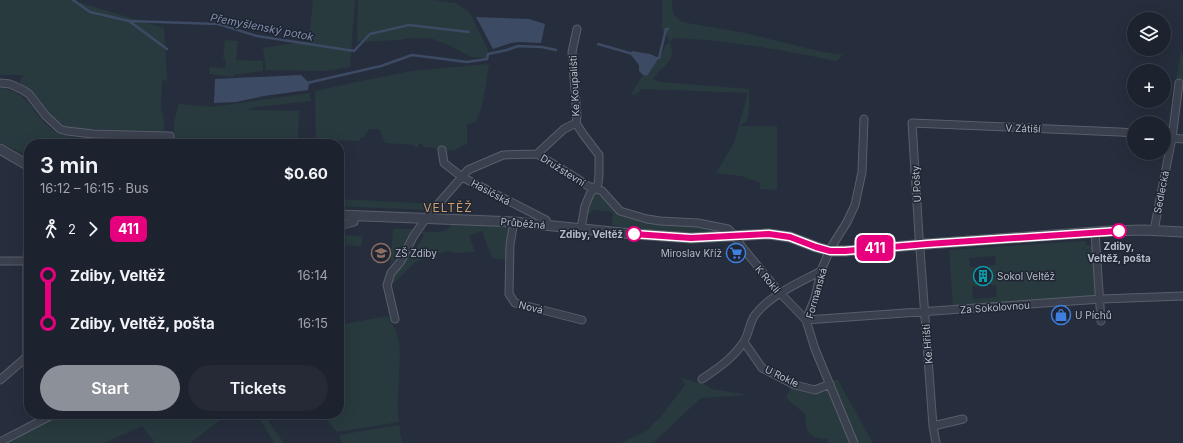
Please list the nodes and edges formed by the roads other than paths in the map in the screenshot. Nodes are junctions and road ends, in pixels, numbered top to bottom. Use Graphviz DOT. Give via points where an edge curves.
graph roads {
  1 [pos="577,29"];
  2 [pos="0,83"];
  3 [pos="1179,83"];
  4 [pos="864,119"];
  5 [pos="576,123"];
  6 [pos="912,123"];
  7 [pos="1127,133"];
  8 [pos="1172,138"];
  9 [pos="157,139"];
  10 [pos="1183,139"];
  11 [pos="0,149"];
  12 [pos="442,150"];
  13 [pos="537,154"];
  14 [pos="24,163"];
  15 [pos="462,177"];
  16 [pos="594,188"];
  17 [pos="344,214"];
  18 [pos="354,215"];
  19 [pos="426,218"];
  20 [pos="514,222"];
  21 [pos="344,225"];
  22 [pos="548,225"];
  23 [pos="581,228"];
  24 [pos="1154,230"];
  25 [pos="1183,232"];
  26 [pos="1095,233"];
  27 [pos="734,235"];
  28 [pos="919,244"];
  29 [pos="830,251"];
  30 [pos="0,261"];
  31 [pos="24,261"];
  32 [pos="821,271"];
  33 [pos="780,293"];
  34 [pos="1183,296"];
  35 [pos="1100,299"];
  36 [pos="925,312"];
  37 [pos="395,319"];
  38 [pos="582,320"];
  39 [pos="806,320"];
  40 [pos="1102,321"];
  41 [pos="744,342"];
  42 [pos="24,359"];
  43 [pos="702,378"];
  44 [pos="0,380"];
  45 [pos="830,384"];
  46 [pos="963,418"];
  47 [pos="44,419"];
  48 [pos="933,426"];
  49 [pos="0,442"];
  50 [pos="854,443"];
  51 [pos="936,443"];
  1 -- 5 [label="street, Ke Koupališti" via="572,52"];
  2 -- 9 [label="street" via="16,86 29,94 60,129"];
  3 -- 8 [label="street, Sedlecká"];
  4 -- 29 [label="street, Formanská" via="862,172 855,205"];
  5 -- 13 [label="street" via="564,129"];
  5 -- 16 [label="street, Ke Koupališti" via="599,155 598,184"];
  6 -- 7 [label="street, V Zátiší"];
  6 -- 28 [label="street, U Pošty"];
  8 -- 10 [label="street"];
  8 -- 24 [label="street, Sedlecká"];
  11 -- 14 [label="street"];
  12 -- 15 [label="street, Hasičská" via="444,163"];
  13 -- 15 [label="street, Družstevní" via="503,155 468,170"];
  13 -- 16 [label="street, Družstevní"];
  15 -- 19 [label="street, Družstevní"];
  15 -- 22 [label="street, Hasičská" via="546,220"];
  16 -- 23 [label="street, Ke Koupališti" via="585,206"];
  16 -- 27 [label="street, Družstevní" via="602,191 620,211 647,219 728,228"];
  17 -- 18 [label="street, Průběžná"];
  18 -- 19 [label="street, Průběžná"];
  18 -- 21 [label="street" via="354,222"];
  19 -- 20 [label="street, Průběžná"];
  19 -- 37 [label="street, Družstevní" via="391,273 388,289"];
  20 -- 22 [label="street, Průběžná"];
  20 -- 38 [label="street, Nová" via="510,244 509,294 515,303"];
  22 -- 23 [label="street, Průběžná"];
  23 -- 27 [label="street, Průběžná" via="691,238"];
  24 -- 25 [label="street, Průběžná"];
  24 -- 26 [label="street, Průběžná"];
  26 -- 28 [label="street, Průběžná"];
  26 -- 35 [label="street"];
  27 -- 29 [label="street, Průběžná" via="769,234 790,237"];
  27 -- 33 [label="street, K Rokli"];
  28 -- 29 [label="street, Průběžná"];
  28 -- 36 [label="street, Ke Hřišti"];
  29 -- 32 [label="street, Formanská"];
  30 -- 31 [label="street"];
  32 -- 33 [label="street"];
  32 -- 39 [label="street, Formanská" via="815,298"];
  33 -- 39 [label="street, K Rokli"];
  33 -- 41 [label="street" via="754,316"];
  34 -- 35 [label="street, Za Sokolovnou"];
  35 -- 36 [label="street, Za Sokolovnou"];
  35 -- 40 [label="street"];
  36 -- 39 [label="street, Za Sokolovnou"];
  36 -- 48 [label="street, Ke Hřišti"];
  39 -- 45 [label="street, Formanská"];
  41 -- 43 [label="street" via="725,364"];
  41 -- 45 [label="street, U Rokle" via="762,368 795,385 815,390"];
  42 -- 44 [label="street"];
  45 -- 50 [label="street, Formanská"];
  46 -- 48 [label="street"];
  47 -- 49 [label="street"];
  48 -- 51 [label="street, Ke Hřišti"];
}
